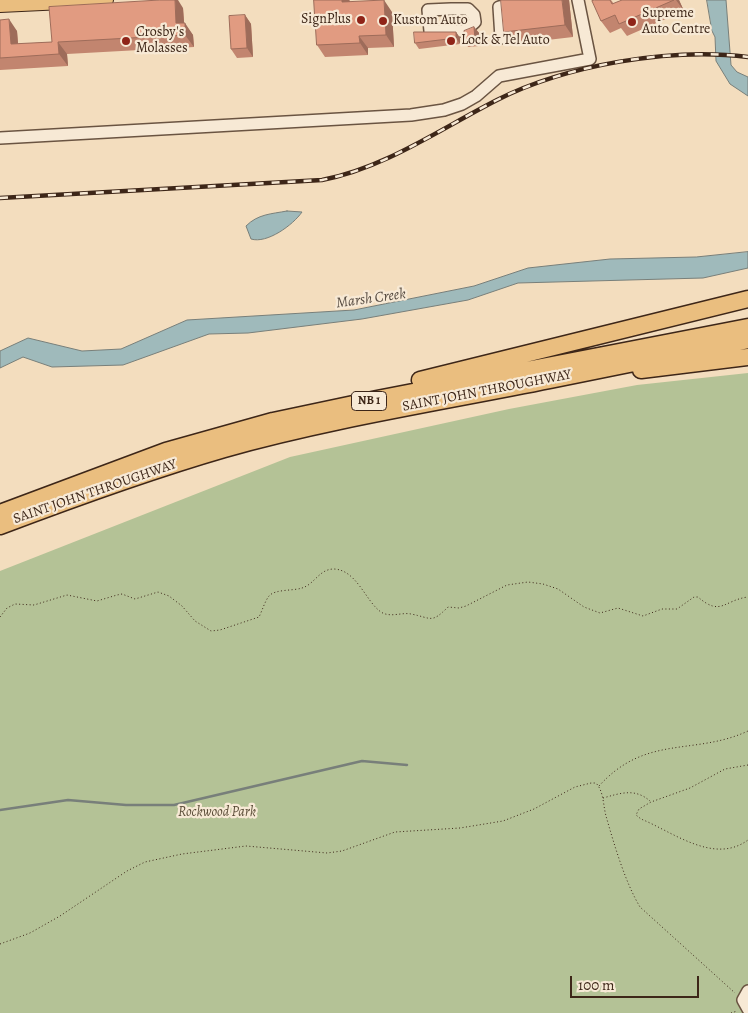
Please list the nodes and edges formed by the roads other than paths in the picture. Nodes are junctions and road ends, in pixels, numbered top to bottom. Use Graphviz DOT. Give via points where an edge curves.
graph roads {
  1 [pos="87,0"];
  2 [pos="106,0"];
  3 [pos="531,0"];
  4 [pos="578,0"];
  5 [pos="31,2"];
  6 [pos="0,3"];
  7 [pos="501,38"];
  8 [pos="0,138"];
  9 [pos="748,299"];
  10 [pos="748,328"];
  11 [pos="748,340"];
  12 [pos="748,357"];
  13 [pos="550,380"];
  14 [pos="273,421"];
  15 [pos="0,513"];
  16 [pos="0,526"];
  1 -- 2 [label="main road"];
  1 -- 5 [label="main road"];
  3 -- 7 [label="lane" via="499,7"];
  4 -- 8 [label="lane" via="590,59 498,76 469,101 444,110 401,116"];
  5 -- 6 [label="main road"];
  9 -- 14 [label="highway" via="374,391"];
  10 -- 14 [label="highway, SAINT JOHN THROUGHWAY / NB 1"];
  11 -- 13 [label="highway, SAINT JOHN THROUGHWAY / NB 1"];
  12 -- 13 [label="highway"];
  13 -- 16 [label="highway, SAINT JOHN THROUGHWAY / NB 1" via="381,411 225,449 77,496"];
  14 -- 15 [label="highway, SAINT JOHN THROUGHWAY / NB 1" via="166,451"];
}
